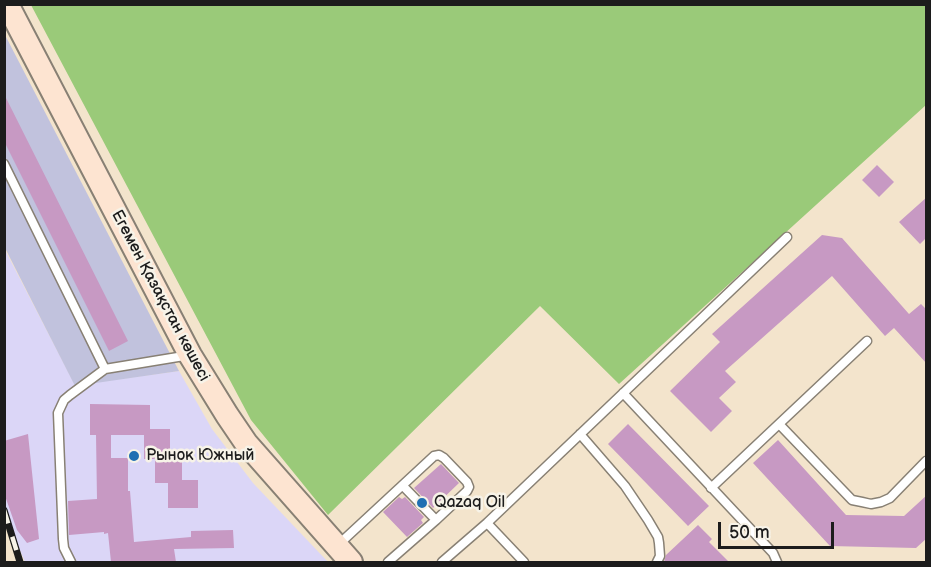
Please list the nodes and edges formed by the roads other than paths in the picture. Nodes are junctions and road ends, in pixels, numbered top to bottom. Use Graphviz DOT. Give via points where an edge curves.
graph roads {
  1 [pos="7,4"];
  2 [pos="4,164"];
  3 [pos="787,237"];
  4 [pos="867,341"];
  5 [pos="190,355"];
  6 [pos="105,369"];
  7 [pos="623,393"];
  8 [pos="779,424"];
  9 [pos="580,434"];
  10 [pos="927,461"];
  11 [pos="403,486"];
  12 [pos="711,488"];
  13 [pos="436,520"];
  14 [pos="487,523"];
  15 [pos="343,555"];
  16 [pos="71,562"];
  17 [pos="388,562"];
  18 [pos="442,562"];
  19 [pos="524,562"];
  20 [pos="657,562"];
  21 [pos="777,562"];
  1 -- 5 [label="main road, Егемен Қазақстан көшесі"];
  2 -- 6 [label="lane"];
  3 -- 7 [label="lane"];
  4 -- 8 [label="lane"];
  5 -- 6 [label="lane"];
  5 -- 15 [label="main road, Егемен Қазақстан көшесі" via="246,442"];
  6 -- 16 [label="lane" via="64,400 58,413 63,539"];
  7 -- 9 [label="lane"];
  7 -- 12 [label="lane"];
  8 -- 10 [label="lane" via="852,500 871,504 890,498"];
  8 -- 12 [label="lane"];
  9 -- 14 [label="lane"];
  9 -- 20 [label="lane" via="641,508 658,537"];
  11 -- 13 [label="lane"];
  11 -- 13 [label="lane" via="434,456 444,458 469,487"];
  11 -- 15 [label="lane"];
  12 -- 21 [label="lane" via="773,553"];
  13 -- 17 [label="lane"];
  14 -- 18 [label="lane"];
  14 -- 19 [label="lane"];
}
